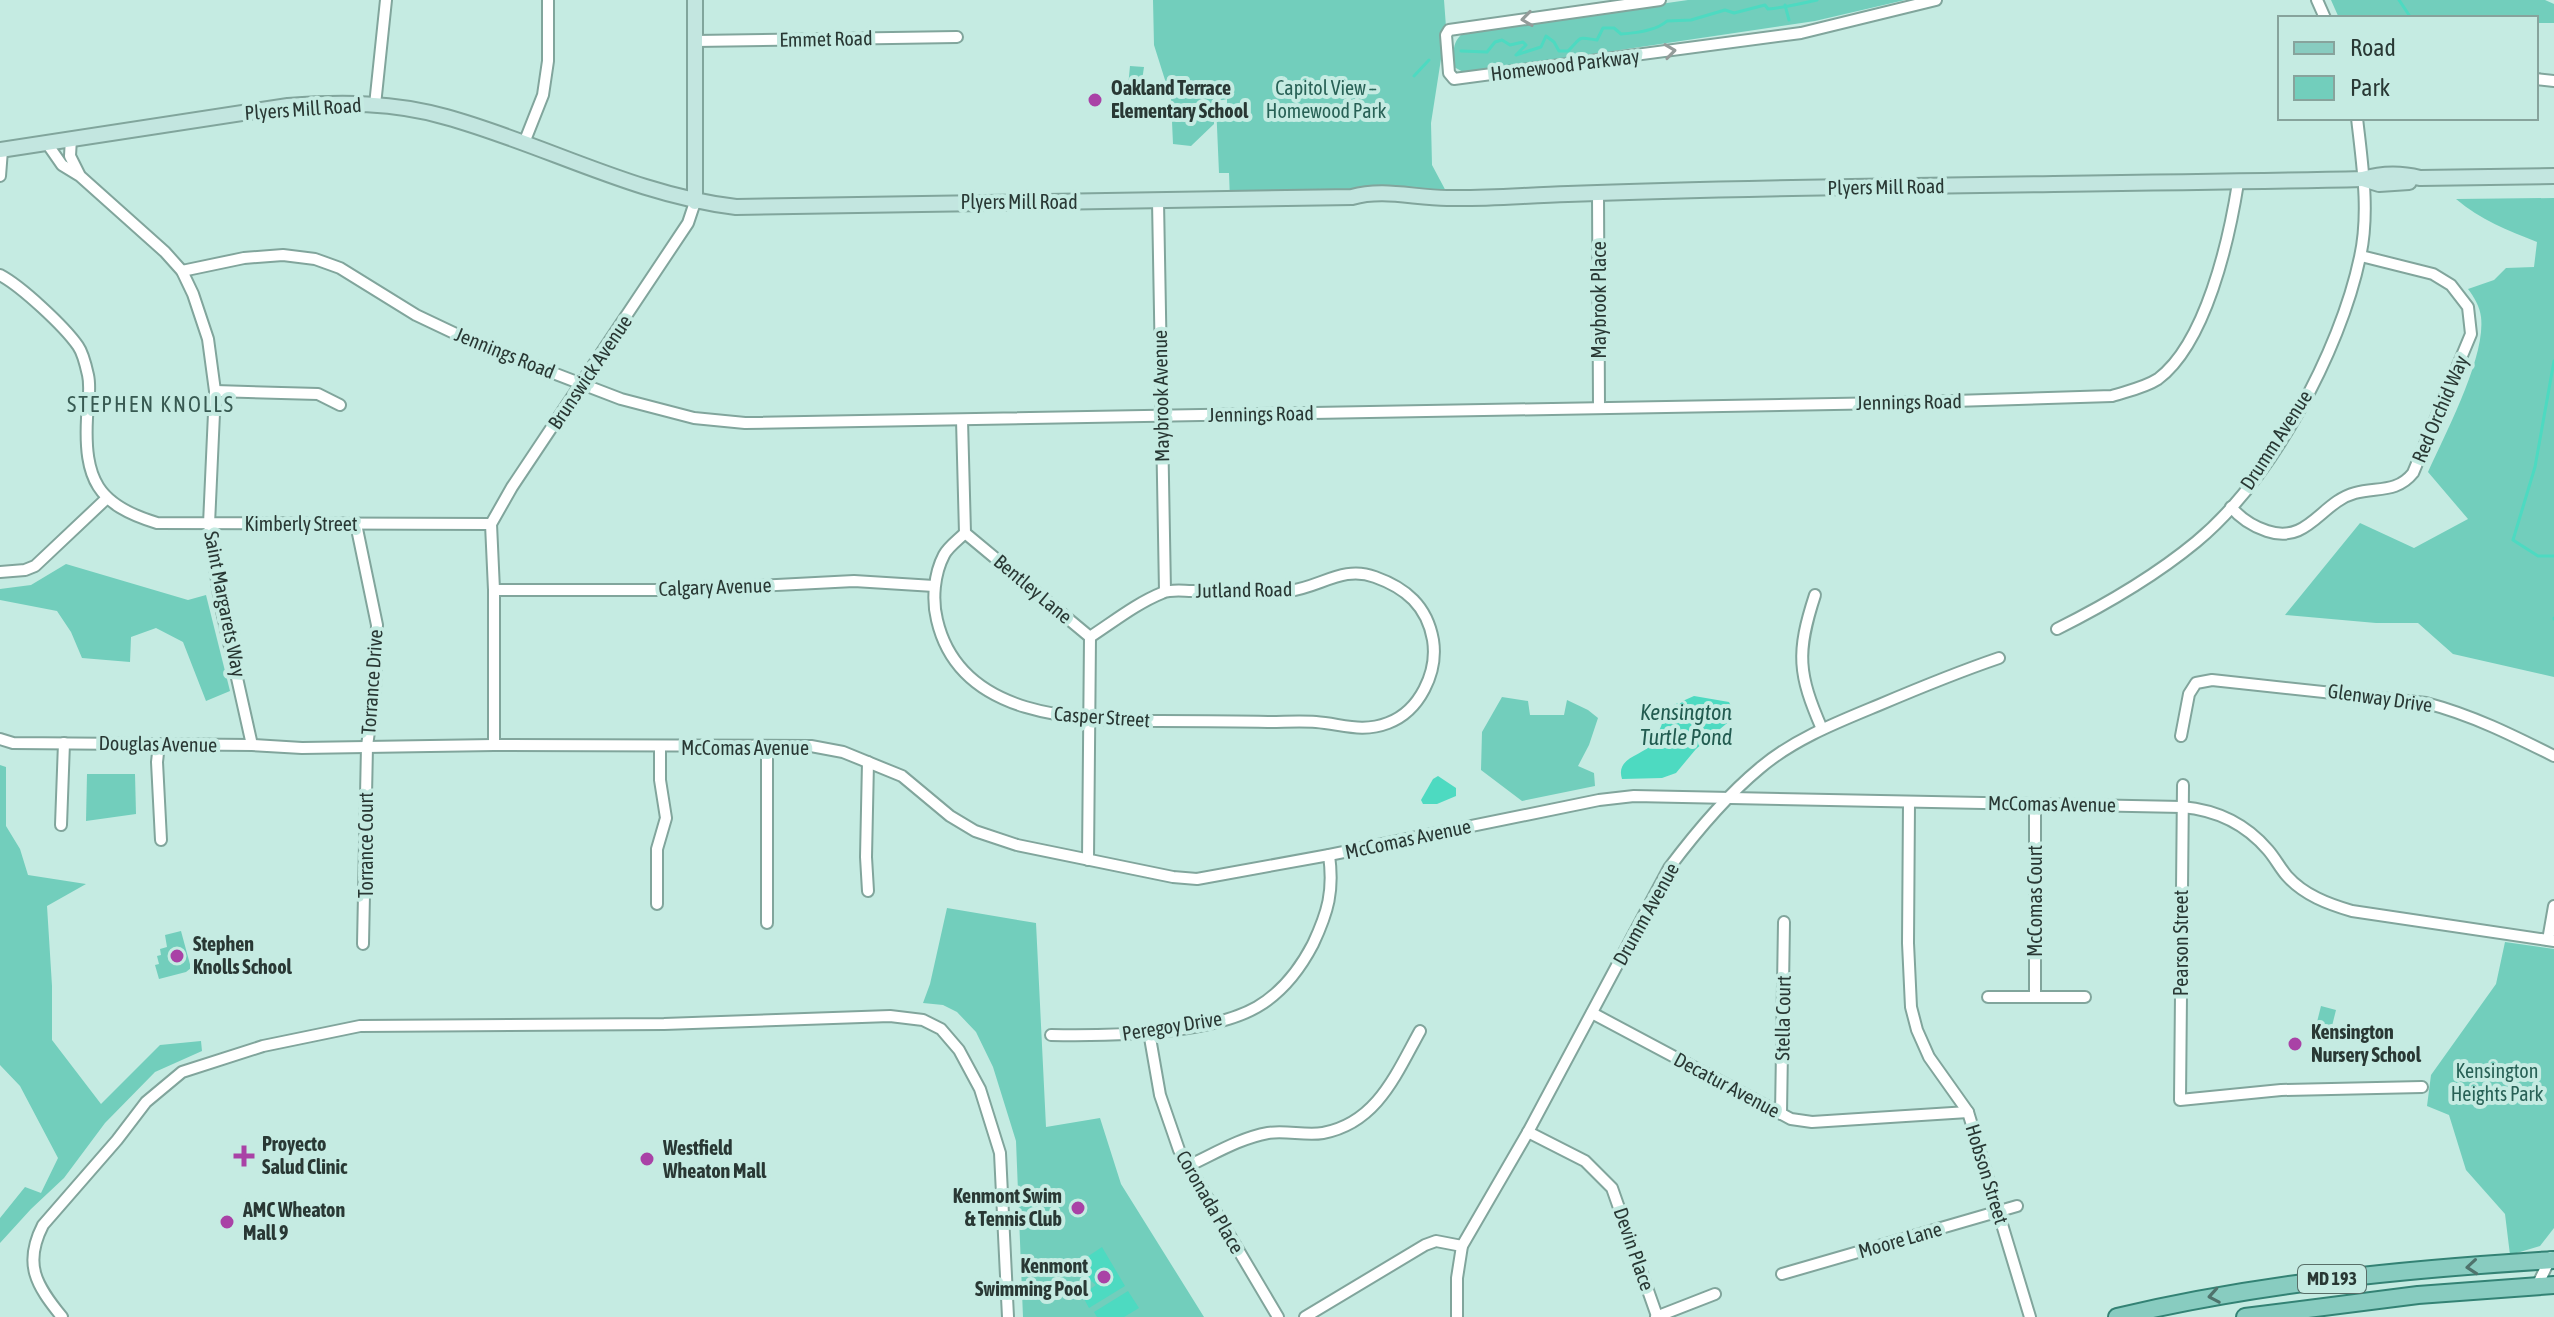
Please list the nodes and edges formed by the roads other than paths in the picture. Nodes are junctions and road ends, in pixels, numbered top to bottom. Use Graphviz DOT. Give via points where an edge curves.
graph roads {
  1 [pos="386,0"];
  2 [pos="548,0"];
  3 [pos="695,0"];
  4 [pos="1660,0"];
  5 [pos="1936,0"];
  6 [pos="957,37"];
  7 [pos="695,41"];
  8 [pos="375,105"];
  9 [pos="2357,120"];
  10 [pos="71,138"];
  11 [pos="46,142"];
  12 [pos="524,143"];
  13 [pos="1,150"];
  14 [pos="0,176"];
  15 [pos="80,176"];
  16 [pos="2554,176"];
  17 [pos="2363,179"];
  18 [pos="2238,183"];
  19 [pos="1598,193"];
  20 [pos="690,200"];
  21 [pos="1158,201"];
  22 [pos="2361,256"];
  23 [pos="182,271"];
  24 [pos="0,275"];
  25 [pos="582,383"];
  26 [pos="215,391"];
  27 [pos="340,405"];
  28 [pos="1599,407"];
  29 [pos="1162,416"];
  30 [pos="962,420"];
  31 [pos="106,499"];
  32 [pos="2231,507"];
  33 [pos="209,524"];
  34 [pos="356,524"];
  35 [pos="491,524"];
  36 [pos="965,533"];
  37 [pos="0,572"];
  38 [pos="934,586"];
  39 [pos="494,590"];
  40 [pos="1165,591"];
  41 [pos="1815,595"];
  42 [pos="2057,629"];
  43 [pos="1090,637"];
  44 [pos="1999,658"];
  45 [pos="1403,714"];
  46 [pos="1089,720"];
  47 [pos="1822,729"];
  48 [pos="2181,736"];
  49 [pos="0,739"];
  50 [pos="64,743"];
  51 [pos="159,744"];
  52 [pos="252,745"];
  53 [pos="494,745"];
  54 [pos="367,746"];
  55 [pos="660,747"];
  56 [pos="767,747"];
  57 [pos="2554,756"];
  58 [pos="868,762"];
  59 [pos="2183,785"];
  60 [pos="1726,799"];
  61 [pos="1909,803"];
  62 [pos="2035,804"];
  63 [pos="2182,807"];
  64 [pos="61,825"];
  65 [pos="161,840"];
  66 [pos="1329,855"];
  67 [pos="1088,860"];
  68 [pos="868,891"];
  69 [pos="657,904"];
  70 [pos="2554,906"];
  71 [pos="1784,922"];
  72 [pos="767,923"];
  73 [pos="2551,940"];
  74 [pos="363,944"];
  75 [pos="1988,997"];
  76 [pos="2035,997"];
  77 [pos="2085,997"];
  78 [pos="1592,1013"];
  79 [pos="1420,1031"];
  80 [pos="1149,1032"];
  81 [pos="1051,1035"];
  82 [pos="2422,1087"];
  83 [pos="1968,1112"];
  84 [pos="1781,1114"];
  85 [pos="1528,1132"];
  86 [pos="1188,1166"];
  87 [pos="2017,1206"];
  88 [pos="1998,1212"];
  89 [pos="1462,1246"];
  90 [pos="2553,1258"];
  91 [pos="1782,1274"];
  92 [pos="2554,1285"];
  93 [pos="2536,1288"];
  94 [pos="1715,1294"];
  95 [pos="62,1317"];
  96 [pos="1008,1317"];
  97 [pos="1278,1317"];
  98 [pos="1305,1317"];
  99 [pos="1457,1317"];
  100 [pos="1656,1317"];
  101 [pos="2030,1317"];
  102 [pos="2117,1317"];
  103 [pos="2245,1317"];
  1 -- 8 [label="street"];
  2 -- 12 [label="street" via="543,95"];
  3 -- 7 [label="street, Brunswick Avenue"];
  4 -- 5 [label="street, Homewood Parkway, one-way" via="1449,30 1449,73 1454,79 1801,33"];
  6 -- 7 [label="street, Emmet Road"];
  7 -- 20 [label="street, Brunswick Avenue"];
  8 -- 10 [label="street, Plyers Mill Road" via="288,106"];
  8 -- 12 [label="street, Plyers Mill Road" via="443,116"];
  9 -- 17 [label="street, Drumm Avenue"];
  10 -- 11 [label="street, Plyers Mill Road"];
  10 -- 15 [label="street" via="70,156"];
  11 -- 13 [label="street, Plyers Mill Road"];
  11 -- 15 [label="street, Saint Margarets Way" via="62,165"];
  12 -- 20 [label="street, Plyers Mill Road" via="643,187 666,203"];
  13 -- 14 [label="street"];
  15 -- 23 [label="street, Saint Margarets Way"];
  16 -- 17 [label="street, Plyers Mill Road" via="2420,178 2403,184"];
  17 -- 18 [label="street, Plyers Mill Road"];
  17 -- 22 [label="street, Drumm Avenue"];
  18 -- 19 [label="street, Plyers Mill Road"];
  18 -- 28 [label="street, Jennings Road" via="2220,269 2203,311 2171,367 2142,387 2112,396"];
  19 -- 21 [label="street, Plyers Mill Road" via="1382,201"];
  19 -- 28 [label="street, Maybrook Place"];
  20 -- 21 [label="street, Plyers Mill Road" via="736,207"];
  20 -- 25 [label="street, Brunswick Avenue" via="692,217"];
  21 -- 29 [label="street, Maybrook Avenue"];
  22 -- 32 [label="street, Drumm Avenue" via="2327,354 2295,418"];
  22 -- 32 [label="street, Red Orchid Way" via="2433,274 2451,285 2468,307 2471,334 2413,473 2400,485 2344,498 2313,524 2290,534 2255,527"];
  23 -- 25 [label="street, Jennings Road" via="244,258 315,259 463,337"];
  23 -- 26 [label="street, Saint Margarets Way" via="208,339"];
  24 -- 31 [label="street" via="79,347 89,378 87,458"];
  25 -- 30 [label="street, Jennings Road" via="694,418 732,422"];
  25 -- 35 [label="street, Brunswick Avenue"];
  26 -- 27 [label="street" via="318,394"];
  26 -- 33 [label="street, Saint Margarets Way"];
  28 -- 29 [label="street, Jennings Road"];
  29 -- 30 [label="street, Jennings Road"];
  29 -- 40 [label="street, Maybrook Avenue"];
  30 -- 36 [label="street"];
  31 -- 33 [label="street, Kimberly Street" via="157,523"];
  31 -- 37 [label="street" via="35,566"];
  32 -- 42 [label="street, Drumm Avenue" via="2193,545"];
  33 -- 34 [label="street, Kimberly Street"];
  33 -- 52 [label="street, Saint Margarets Way" via="220,602"];
  34 -- 35 [label="street, Kimberly Street"];
  34 -- 54 [label="street, Torrance Drive" via="377,625"];
  35 -- 39 [label="street"];
  36 -- 38 [label="street, Casper Street" via="944,554"];
  36 -- 43 [label="street, Bentley Lane"];
  38 -- 39 [label="street, Calgary Avenue" via="854,581 682,590"];
  38 -- 46 [label="street, Casper Street" via="941,637 966,674 1018,705"];
  39 -- 53 [label="street"];
  40 -- 43 [label="street"];
  40 -- 45 [label="street, Jutland Road" via="1287,592 1345,573 1366,573 1389,582 1408,592 1424,612 1436,657 1419,700"];
  41 -- 47 [label="street" via="1803,638 1802,672"];
  43 -- 46 [label="street, Bentley Lane"];
  44 -- 47 [label="street, Drumm Avenue"];
  45 -- 46 [label="street, Casper Street" via="1370,728 1351,729 1313,722"];
  46 -- 67 [label="street, Bentley Lane"];
  47 -- 60 [label="street, Drumm Avenue" via="1770,760"];
  48 -- 57 [label="street, Glenway Drive" via="2189,694 2196,683 2212,680 2426,703 2501,729"];
  49 -- 50 [label="street, Douglas Avenue"];
  50 -- 51 [label="street, Douglas Avenue"];
  50 -- 64 [label="street"];
  51 -- 52 [label="street, Douglas Avenue"];
  51 -- 65 [label="street"];
  52 -- 54 [label="street, McComas Avenue"];
  53 -- 54 [label="street, McComas Avenue"];
  53 -- 55 [label="street, McComas Avenue"];
  54 -- 74 [label="street, Torrance Court"];
  55 -- 56 [label="street, McComas Avenue"];
  55 -- 69 [label="street" via="666,818 657,849"];
  56 -- 58 [label="street, McComas Avenue" via="811,746"];
  56 -- 72 [label="street"];
  58 -- 67 [label="street, McComas Avenue" via="902,776 975,831"];
  58 -- 68 [label="street"];
  59 -- 63 [label="street, Pearson Street"];
  60 -- 61 [label="street, McComas Avenue"];
  60 -- 66 [label="street, McComas Avenue" via="1599,800"];
  60 -- 78 [label="street, Drumm Avenue" via="1669,868"];
  61 -- 62 [label="street, McComas Avenue"];
  61 -- 83 [label="street, Hobson Street" via="1911,1007 1929,1057"];
  62 -- 63 [label="street, McComas Avenue"];
  62 -- 76 [label="street, McComas Court"];
  63 -- 73 [label="street, McComas Avenue" via="2218,813 2249,831 2288,877 2328,904"];
  63 -- 82 [label="street, Pearson Street" via="2180,1100 2281,1090"];
  66 -- 67 [label="street, McComas Avenue" via="1197,879"];
  66 -- 80 [label="street, Peregoy Drive" via="1333,884 1326,917 1307,957 1281,990 1255,1008 1216,1022"];
  70 -- 73 [label="street"];
  71 -- 84 [label="street, Stella Court"];
  75 -- 76 [label="street"];
  76 -- 77 [label="street"];
  78 -- 84 [label="street, Decatur Avenue"];
  78 -- 85 [label="street, Drumm Avenue"];
  79 -- 86 [label="street" via="1383,1097 1348,1126 1321,1134 1249,1138"];
  80 -- 81 [label="street, Peregoy Drive"];
  80 -- 86 [label="street, Coronada Place" via="1160,1095"];
  83 -- 84 [label="street, Decatur Avenue" via="1812,1122"];
  83 -- 88 [label="street, Hobson Street"];
  85 -- 89 [label="street, Drumm Avenue"];
  85 -- 100 [label="street, Devin Place" via="1585,1161 1612,1188"];
  86 -- 97 [label="street, Coronada Place"];
  87 -- 88 [label="street, Moore Lane"];
  88 -- 91 [label="street, Moore Lane"];
  88 -- 101 [label="street, Hobson Street"];
  89 -- 98 [label="street" via="1436,1241 1425,1245"];
  89 -- 99 [label="street, Drumm Avenue"];
  90 -- 93 [label="street"];
  90 -- 102 [label="main road, MD 193, one-way" via="2320,1280"];
  92 -- 93 [label="main road, MD 193"];
  93 -- 103 [label="main road, MD 193" via="2418,1295"];
  94 -- 100 [label="street"];
  95 -- 96 [label="street" via="38,1283 32,1257 36,1239 146,1102 182,1072 263,1046 360,1026 890,1016 923,1020 941,1029 980,1089 1000,1153"];
}
